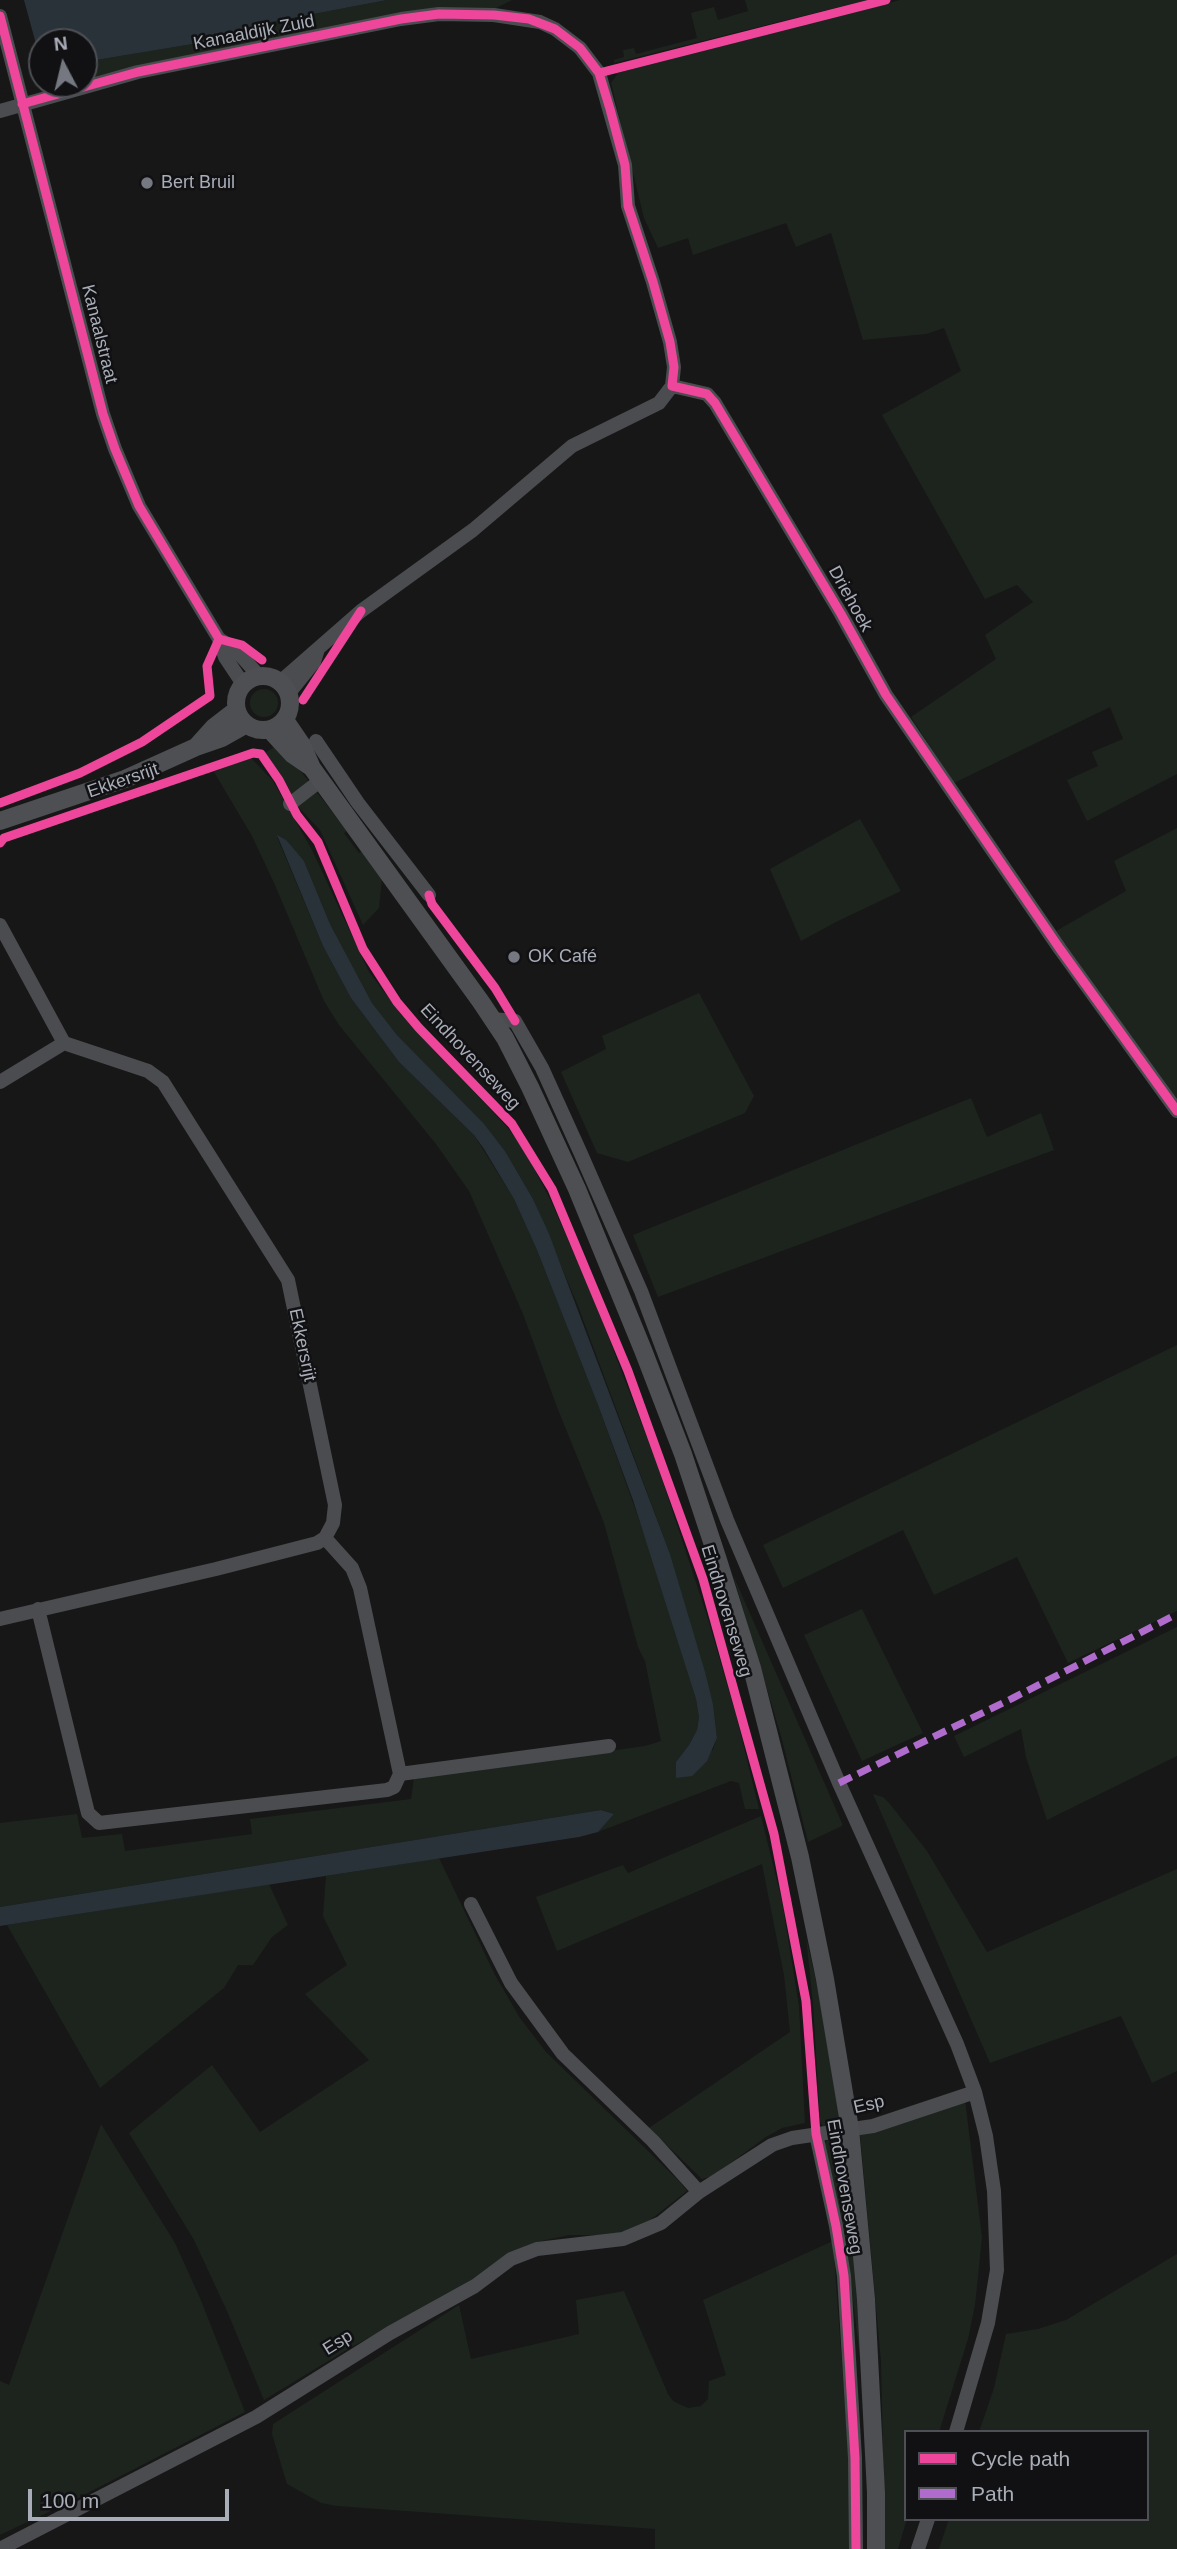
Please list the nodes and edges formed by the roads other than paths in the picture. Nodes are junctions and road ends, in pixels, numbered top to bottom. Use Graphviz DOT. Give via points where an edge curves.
graph roads {
  1 [pos="0,16"];
  2 [pos="21,98"];
  3 [pos="0,111"];
  4 [pos="672,386"];
  5 [pos="251,680"];
  6 [pos="285,687"];
  7 [pos="241,717"];
  8 [pos="277,725"];
  9 [pos="316,741"];
  10 [pos="316,774"];
  11 [pos="290,804"];
  12 [pos="351,808"];
  13 [pos="0,821"];
  14 [pos="429,895"];
  15 [pos="0,925"];
  16 [pos="492,1019"];
  17 [pos="64,1043"];
  18 [pos="0,1082"];
  19 [pos="1177,1111"];
  20 [pos="325,1538"];
  21 [pos="37,1609"];
  22 [pos="0,1619"];
  23 [pos="609,1746"];
  24 [pos="400,1774"];
  25 [pos="471,1904"];
  26 [pos="975,2092"];
  27 [pos="850,2129"];
  28 [pos="816,2134"];
  29 [pos="699,2192"];
  30 [pos="957,2430"];
  31 [pos="927,2521"];
  32 [pos="0,2549"];
  33 [pos="856,2549"];
  34 [pos="876,2549"];
  35 [pos="918,2549"];
  1 -- 2 [label="street, Kanaalstraat"];
  2 -- 3 [label="street"];
  2 -- 4 [label="street, Kanaaldijk Zuid" via="401,19 494,15 540,22 580,48 599,73 625,165 628,206 670,342"];
  2 -- 5 [label="street, Kanaalstraat" via="115,449 139,506 219,639 225,657"];
  4 -- 6 [label="street" via="659,403 572,446 473,530 361,611 318,649 314,662"];
  4 -- 19 [label="street, Driehoek" via="707,394 715,402 886,695"];
  5 -- 6 [label="main road" via="268,676"];
  5 -- 7 [label="main road" via="238,692"];
  6 -- 8 [label="main road" via="291,702"];
  7 -- 8 [label="main road" via="253,729"];
  7 -- 13 [label="main road, Ekkersrijt" via="222,738 125,779"];
  8 -- 10 [label="main road, Eindhovenseweg" via="292,754"];
  9 -- 12 [label="street, Eindhovenseweg"];
  10 -- 11 [label="street"];
  10 -- 12 [label="main road, Eindhovenseweg"];
  12 -- 14 [label="street, Eindhovenseweg"];
  12 -- 16 [label="main road, Eindhovenseweg"];
  15 -- 17 [label="street"];
  16 -- 26 [label="street, Eindhovenseweg" via="515,1021 551,1086 640,1291 741,1555"];
  16 -- 27 [label="main road, Eindhovenseweg" via="530,1087 607,1261 683,1454 722,1572 752,1668 800,1857"];
  17 -- 18 [label="street"];
  17 -- 20 [label="street, Ekkersrijt" via="148,1071 163,1082 288,1280 335,1505"];
  20 -- 21 [label="street" via="216,1569"];
  20 -- 24 [label="street" via="352,1568 360,1588"];
  21 -- 22 [label="street"];
  21 -- 24 [label="street" via="88,1813 99,1823 387,1790 394,1787"];
  23 -- 24 [label="street"];
  25 -- 29 [label="street" via="511,1983 563,2054"];
  26 -- 27 [label="street, Esp" via="873,2126"];
  26 -- 30 [label="street, Eindhovenseweg" via="994,2191 997,2270 988,2323"];
  27 -- 28 [label="street, Esp"];
  27 -- 34 [label="main road, Eindhovenseweg" via="868,2326"];
  28 -- 29 [label="street, Esp" via="772,2144"];
  28 -- 33 [label="street, Eindhovenseweg" via="844,2276"];
  29 -- 32 [label="street, Esp" via="661,2223 623,2239 537,2249 511,2259 475,2286 256,2417"];
  31 -- 35 [label="street"];
}
